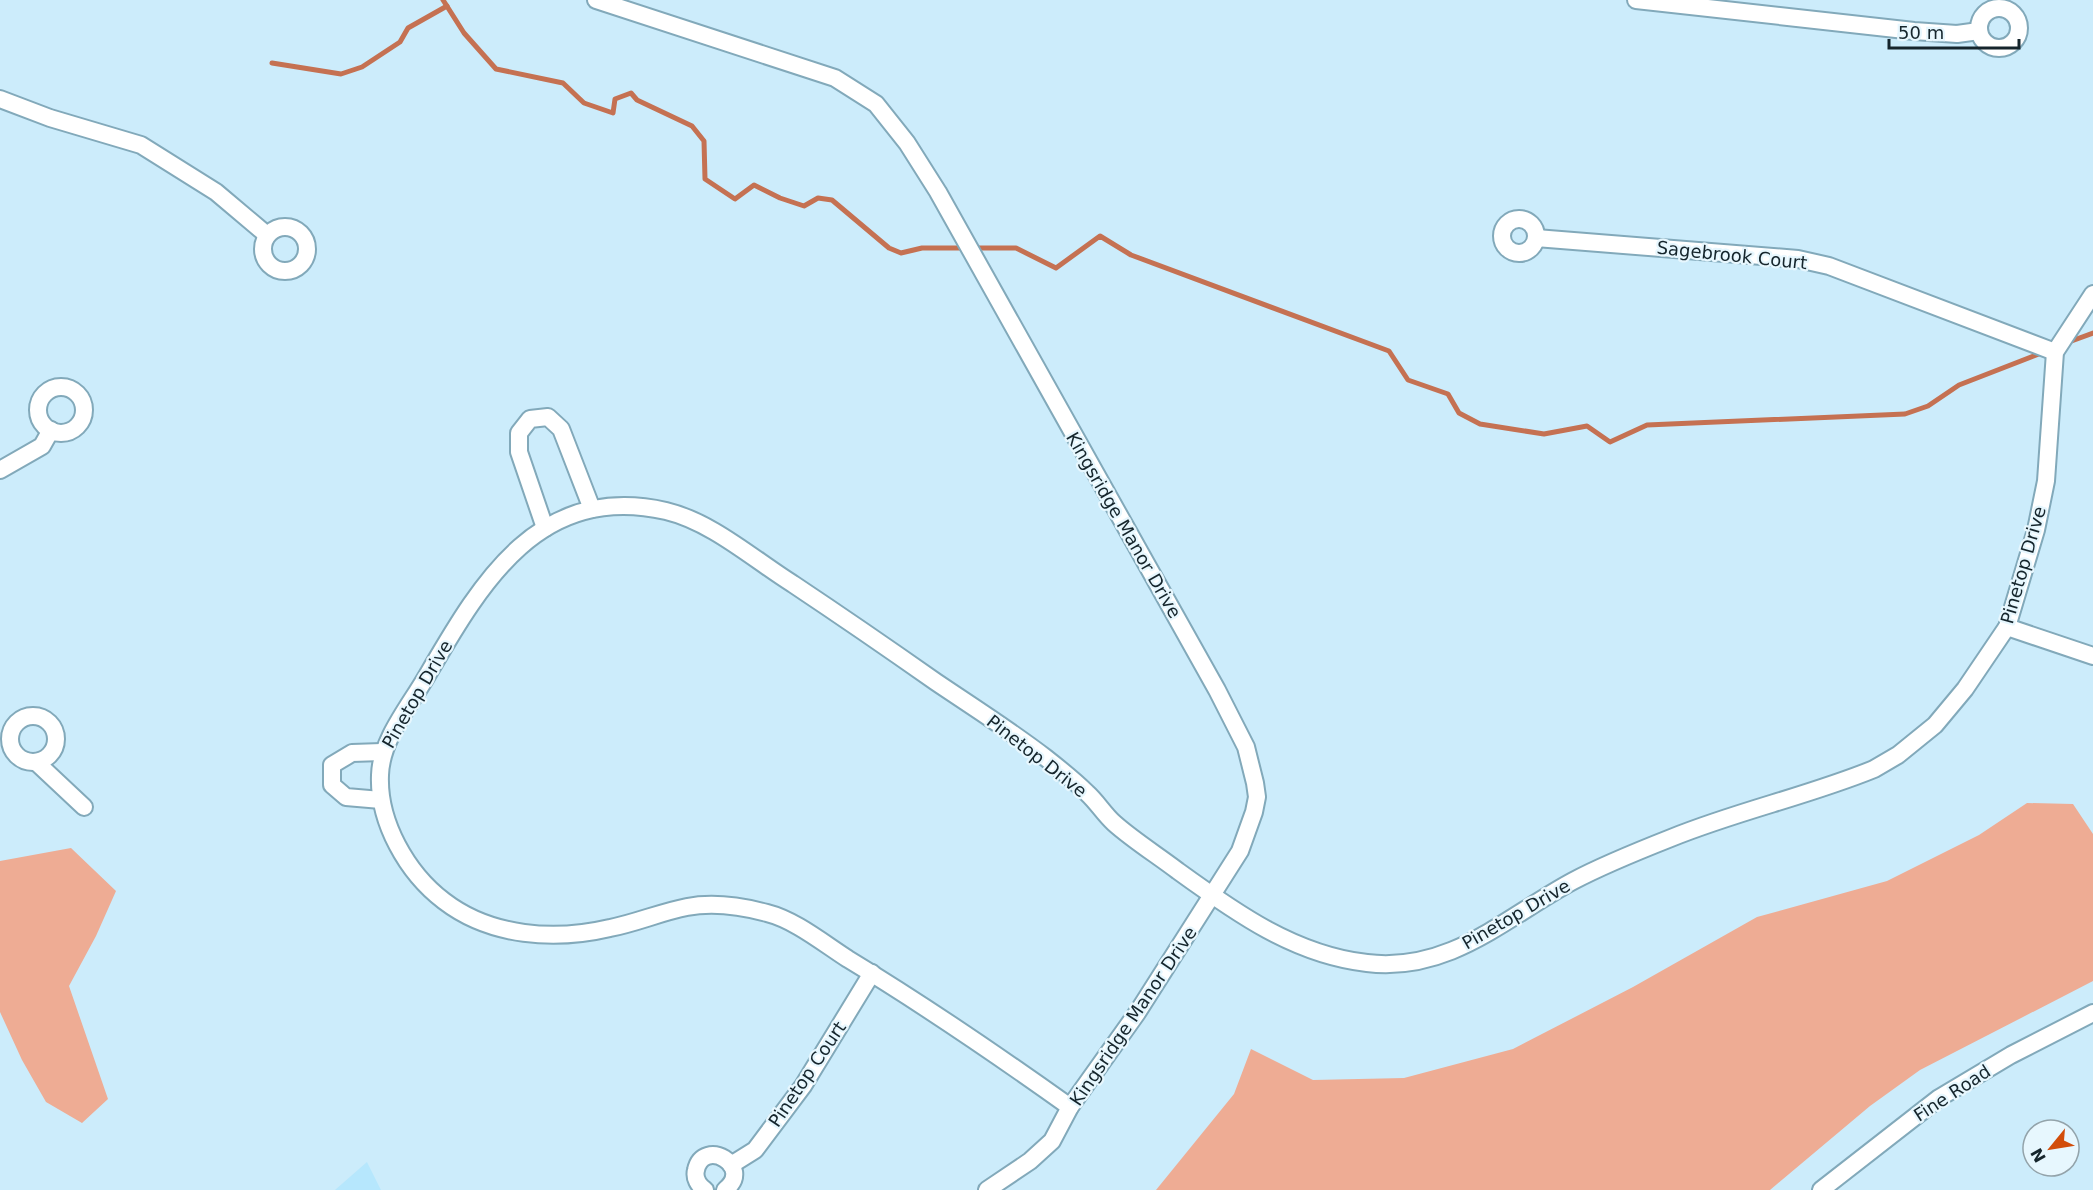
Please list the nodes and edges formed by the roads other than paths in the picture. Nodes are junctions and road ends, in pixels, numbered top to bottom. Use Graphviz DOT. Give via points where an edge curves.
graph roads {
  1 [pos="596,0"];
  2 [pos="1636,0"];
  3 [pos="1979,31"];
  4 [pos="0,99"];
  5 [pos="267,235"];
  6 [pos="1536,238"];
  7 [pos="2093,294"];
  8 [pos="2056,351"];
  9 [pos="51,430"];
  10 [pos="0,470"];
  11 [pos="592,509"];
  12 [pos="545,528"];
  13 [pos="2007,627"];
  14 [pos="2093,656"];
  15 [pos="7,751"];
  16 [pos="382,752"];
  17 [pos="36,762"];
  18 [pos="381,800"];
  19 [pos="84,807"];
  20 [pos="1213,896"];
  21 [pos="872,973"];
  22 [pos="2093,1013"];
  23 [pos="1070,1107"];
  24 [pos="731,1165"];
  25 [pos="705,1190"];
  26 [pos="725,1190"];
  27 [pos="987,1190"];
  28 [pos="1821,1190"];
  1 -- 20 [label="street, Kingsridge Manor Drive" via="835,78 876,104 913,153 1246,747 1257,797 1254,812 1240,851"];
  2 -- 3 [label="street" via="1914,31"];
  4 -- 5 [label="street" via="141,145 216,192"];
  6 -- 8 [label="street, Sagebrook Court" via="1798,259 1829,266"];
  7 -- 8 [label="street, Pinetop Drive"];
  8 -- 13 [label="street, Pinetop Drive" via="2046,481"];
  9 -- 10 [label="street" via="42,446"];
  11 -- 12 [label="street, Pinetop Drive"];
  11 -- 12 [label="street" via="561,429 548,417 530,419 519,433 519,452"];
  11 -- 20 [label="street, Pinetop Drive" via="661,510 688,518 725,540 1044,757 1086,792 1112,821"];
  12 -- 16 [label="street, Pinetop Drive" via="509,554 462,616"];
  13 -- 14 [label="street"];
  13 -- 20 [label="street, Pinetop Drive" via="1935,725 1874,769 1624,857 1572,881 1501,927 1443,955 1394,966 1330,958 1292,943"];
  15 -- 17 [label="street"];
  15 -- 17 [label="street" via="16,725 28,717 42,719 53,728 56,742 50,755"];
  16 -- 18 [label="street, Pinetop Drive"];
  16 -- 18 [label="street" via="352,753 332,765 332,785 346,797"];
  17 -- 19 [label="street"];
  18 -- 21 [label="street, Pinetop Drive" via="398,844 421,880 468,916 496,927 562,936 604,930 693,905 731,905 777,915"];
  20 -- 23 [label="street, Kingsridge Manor Drive"];
  21 -- 23 [label="street, Pinetop Drive"];
  21 -- 24 [label="street, Pinetop Court" via="796,1095 755,1150"];
  22 -- 28 [label="street, Fine Road" via="1939,1098"];
  23 -- 27 [label="street, Kingsridge Manor Drive" via="1052,1141"];
  24 -- 25 [label="street" via="720,1155 702,1159 695,1176"];
  24 -- 26 [label="street" via="732,1182"];
}
